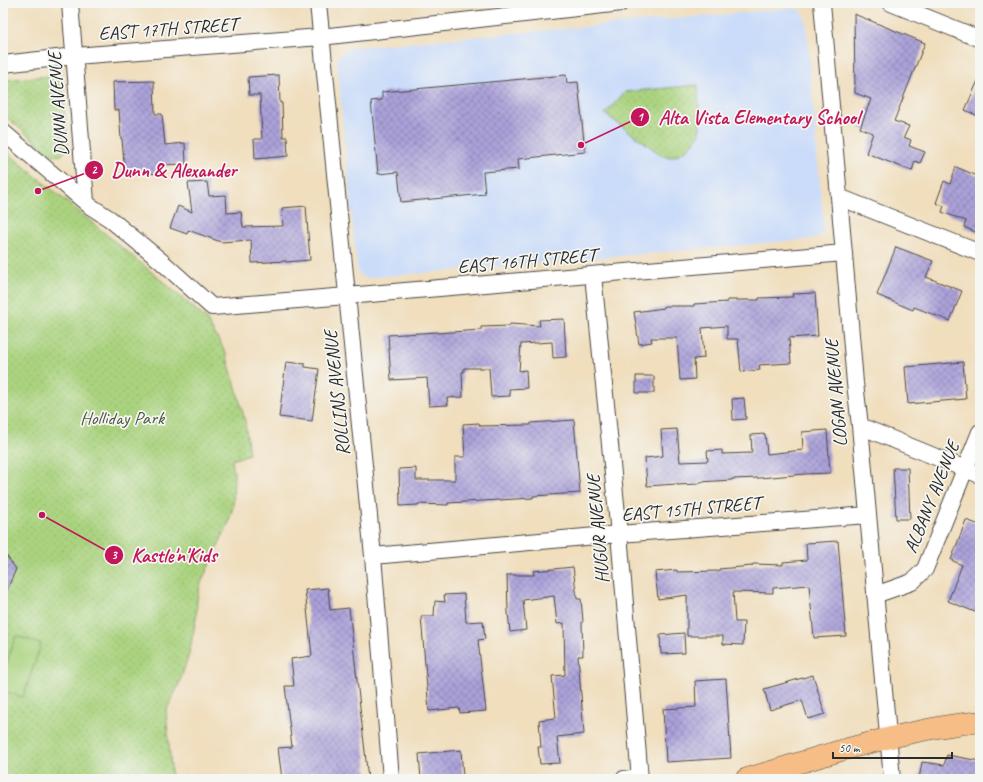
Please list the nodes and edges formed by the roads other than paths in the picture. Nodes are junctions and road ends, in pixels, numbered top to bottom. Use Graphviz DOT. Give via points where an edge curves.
graph roads {
  1 [pos="70,3"];
  2 [pos="318,3"];
  3 [pos="622,3"];
  4 [pos="822,3"];
  5 [pos="891,3"];
  6 [pos="580,5"];
  7 [pos="321,37"];
  8 [pos="980,39"];
  9 [pos="75,56"];
  10 [pos="3,64"];
  11 [pos="3,132"];
  12 [pos="839,197"];
  13 [pos="86,202"];
  14 [pos="844,253"];
  15 [pos="980,253"];
  16 [pos="593,275"];
  17 [pos="347,296"];
  18 [pos="860,426"];
  19 [pos="980,432"];
  20 [pos="964,469"];
  21 [pos="980,475"];
  22 [pos="868,515"];
  23 [pos="620,534"];
  24 [pos="373,556"];
  25 [pos="875,595"];
  26 [pos="980,722"];
  27 [pos="889,737"];
  28 [pos="640,778"];
  29 [pos="391,779"];
  30 [pos="624,779"];
  31 [pos="746,779"];
  32 [pos="892,779"];
  1 -- 9 [label="street, DUNN AVENUE"];
  2 -- 7 [label="street, ROLLINS AVENUE"];
  3 -- 6 [label="street, EAST 17TH STREET"];
  4 -- 12 [label="street, LOGAN AVENUE"];
  5 -- 8 [label="street"];
  6 -- 7 [label="street, EAST 17TH STREET"];
  7 -- 9 [label="street, EAST 17TH STREET"];
  7 -- 17 [label="street, ROLLINS AVENUE"];
  9 -- 10 [label="street, EAST 17TH STREET"];
  9 -- 13 [label="street, DUNN AVENUE"];
  11 -- 13 [label="street"];
  12 -- 14 [label="street, LOGAN AVENUE"];
  12 -- 15 [label="street"];
  13 -- 17 [label="street, EAST 16TH STREET" via="161,261 212,307"];
  14 -- 16 [label="street, EAST 16TH STREET"];
  14 -- 18 [label="street, LOGAN AVENUE"];
  16 -- 17 [label="street, EAST 16TH STREET"];
  16 -- 23 [label="street, HUGUR AVENUE"];
  17 -- 24 [label="street, ROLLINS AVENUE"];
  18 -- 20 [label="street"];
  18 -- 22 [label="street, LOGAN AVENUE"];
  19 -- 20 [label="street, ALBANY AVENUE"];
  20 -- 21 [label="street"];
  20 -- 25 [label="street, ALBANY AVENUE" via="925,569 912,582"];
  22 -- 23 [label="street, EAST 15TH STREET"];
  22 -- 25 [label="street, LOGAN AVENUE"];
  23 -- 24 [label="street, EAST 15TH STREET"];
  23 -- 28 [label="street, HUGUR AVENUE"];
  24 -- 29 [label="street, ROLLINS AVENUE"];
  25 -- 27 [label="street, LOGAN AVENUE"];
  26 -- 27 [label="main road"];
  27 -- 31 [label="main road"];
  27 -- 32 [label="street, LOGAN AVENUE"];
  28 -- 30 [label="street"];
}
